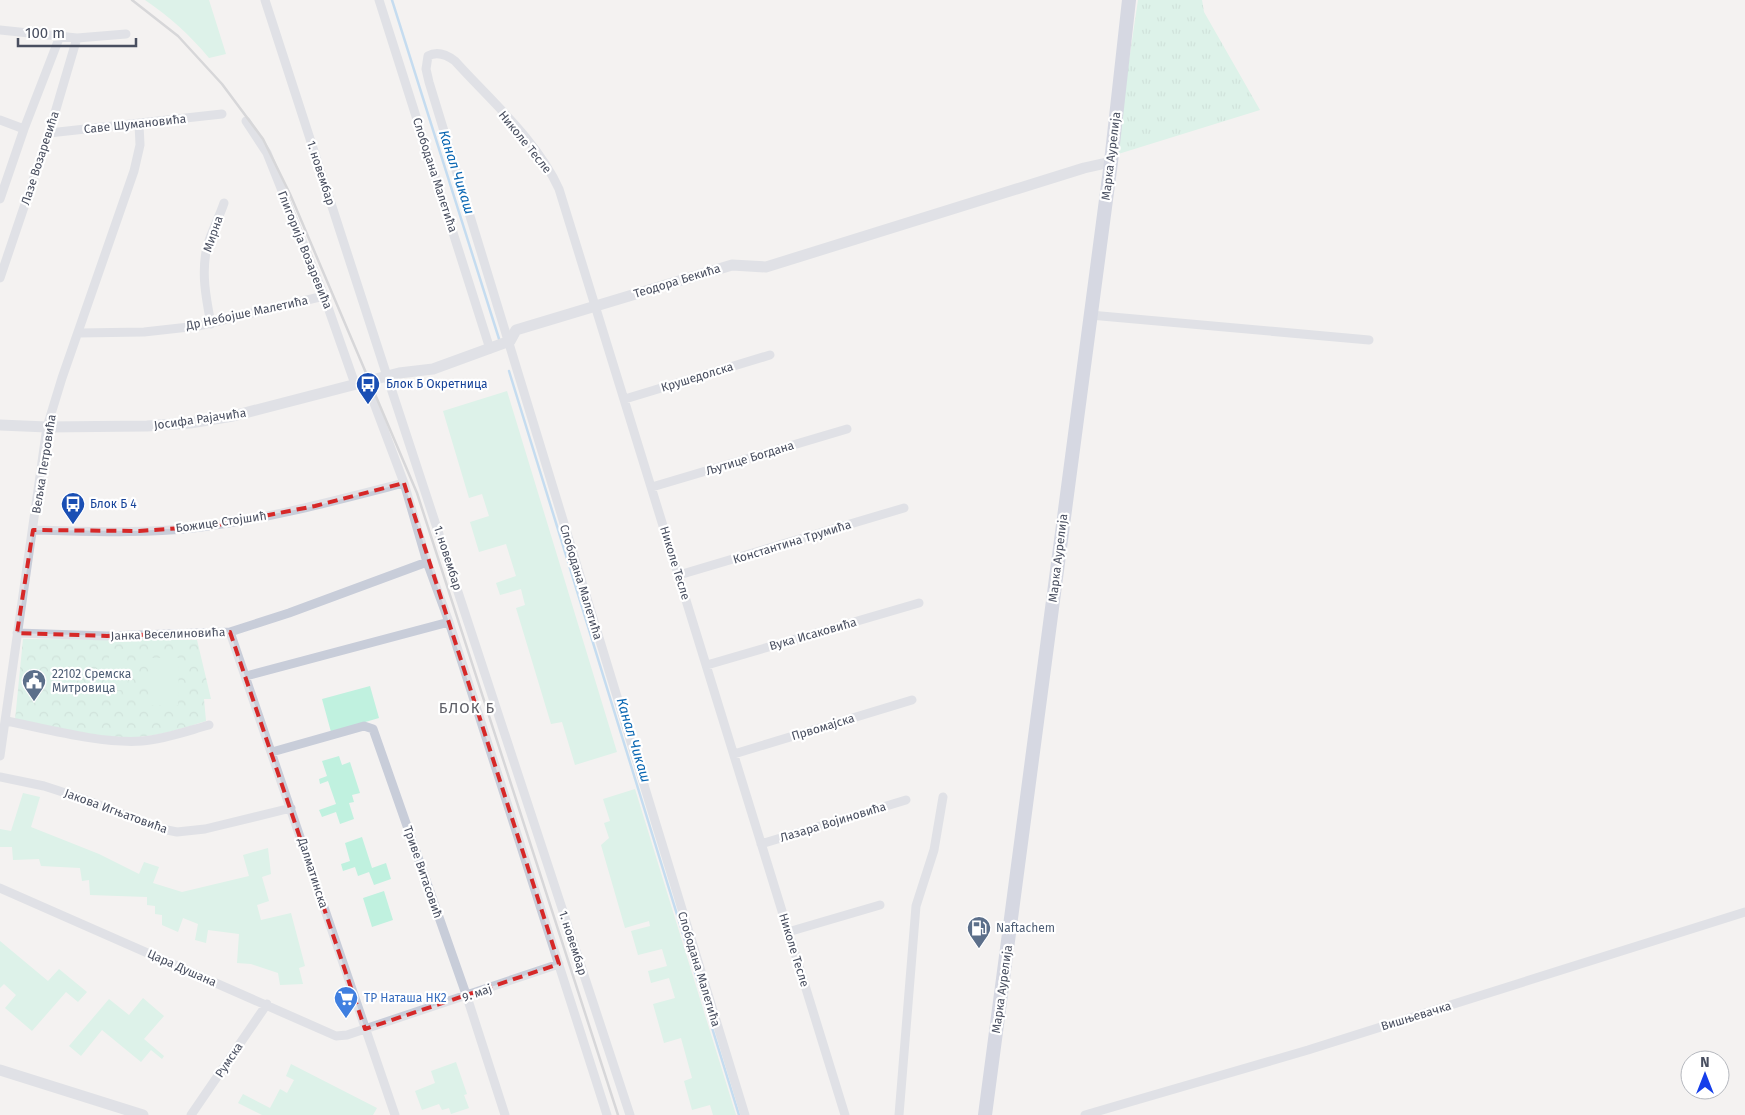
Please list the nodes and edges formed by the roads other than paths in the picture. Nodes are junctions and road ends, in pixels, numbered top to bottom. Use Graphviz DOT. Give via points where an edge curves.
graph roads {
  1 [pos="265,0"];
  2 [pos="379,0"];
  3 [pos="1130,0"];
  4 [pos="0,30"];
  5 [pos="126,34"];
  6 [pos="60,36"];
  7 [pos="77,38"];
  8 [pos="436,54"];
  9 [pos="222,114"];
  10 [pos="0,120"];
  11 [pos="246,120"];
  12 [pos="139,124"];
  13 [pos="24,129"];
  14 [pos="49,134"];
  15 [pos="1111,162"];
  16 [pos="0,199"];
  17 [pos="224,203"];
  18 [pos="0,278"];
  19 [pos="324,296"];
  20 [pos="596,305"];
  21 [pos="1090,315"];
  22 [pos="211,324"];
  23 [pos="79,333"];
  24 [pos="1369,340"];
  25 [pos="507,342"];
  26 [pos="492,348"];
  27 [pos="770,355"];
  28 [pos="387,376"];
  29 [pos="360,383"];
  30 [pos="625,399"];
  31 [pos="0,425"];
  32 [pos="48,427"];
  33 [pos="847,428"];
  34 [pos="404,483"];
  35 [pos="652,487"];
  36 [pos="904,508"];
  37 [pos="33,530"];
  38 [pos="427,562"];
  39 [pos="679,575"];
  40 [pos="919,603"];
  41 [pos="449,622"];
  42 [pos="230,632"];
  43 [pos="17,633"];
  44 [pos="707,665"];
  45 [pos="246,676"];
  46 [pos="0,693"];
  47 [pos="11,693"];
  48 [pos="912,700"];
  49 [pos="7,721"];
  50 [pos="209,725"];
  51 [pos="272,752"];
  52 [pos="734,754"];
  53 [pos="0,756"];
  54 [pos="0,777"];
  55 [pos="943,798"];
  56 [pos="906,800"];
  57 [pos="291,808"];
  58 [pos="761,844"];
  59 [pos="0,888"];
  60 [pos="880,906"];
  61 [pos="1745,912"];
  62 [pos="788,932"];
  63 [pos="559,964"];
  64 [pos="467,997"];
  65 [pos="267,1004"];
  66 [pos="365,1029"];
  67 [pos="1,1071"];
  68 [pos="144,1115"];
  69 [pos="191,1115"];
  70 [pos="395,1115"];
  71 [pos="505,1115"];
  72 [pos="607,1115"];
  73 [pos="630,1115"];
  74 [pos="745,1115"];
  75 [pos="845,1115"];
  76 [pos="899,1115"];
  77 [pos="985,1115"];
  78 [pos="1085,1115"];
  1 -- 28 [label="street, 1. новембар"];
  2 -- 26 [label="street, Слободана Малетића"];
  3 -- 15 [label="main road, Марка Аурелија"];
  4 -- 6 [label="street"];
  5 -- 7 [label="street"];
  6 -- 7 [label="street"];
  6 -- 13 [label="street, Лазе Возаревића"];
  7 -- 14 [label="street, Лазе Возаревића"];
  8 -- 20 [label="street, Николе Тесле" via="455,61 551,171"];
  8 -- 25 [label="street, Слободана Малетића" via="428,56 429,82"];
  9 -- 12 [label="street, Саве Шумановића"];
  10 -- 13 [label="street"];
  11 -- 19 [label="street, Глигорија Возаревића" via="267,153"];
  12 -- 14 [label="street, Саве Шумановића"];
  12 -- 23 [label="street, Вељка Петровића" via="140,145 134,171"];
  13 -- 16 [label="street, Лазе Возаревића"];
  14 -- 18 [label="street, Лазе Возаревића"];
  15 -- 20 [label="street, Теодора Бекића" via="766,267 732,265"];
  15 -- 21 [label="main road, Марка Аурелија"];
  17 -- 22 [label="street, Мирна" via="207,246 204,266"];
  19 -- 22 [label="street, Др Небојше Малетића"];
  19 -- 29 [label="street, Глигорија Возаревића"];
  20 -- 25 [label="street, Теодора Бекића" via="516,330"];
  20 -- 30 [label="street, Николе Тесле"];
  21 -- 24 [label="street"];
  21 -- 77 [label="main road, Марка Аурелија"];
  22 -- 23 [label="street, Др Небојше Малетића" via="144,332"];
  23 -- 32 [label="street, Вељка Петровића"];
  25 -- 26 [label="street, Теодора Бекића"];
  25 -- 74 [label="street, Слободана Малетића"];
  26 -- 28 [label="street, Теодора Бекића" via="434,369"];
  27 -- 30 [label="street, Крушедолска"];
  28 -- 29 [label="street, Теодора Бекића"];
  28 -- 73 [label="street, 1. новембар"];
  29 -- 32 [label="street, Јосифа Рајачића" via="263,410 190,423"];
  29 -- 34 [label="street, 1. новембар"];
  30 -- 35 [label="street, Николе Тесле"];
  31 -- 32 [label="street, Јосифа Рајачића"];
  32 -- 37 [label="street, Вељка Петровића"];
  33 -- 35 [label="street, Љутице Богдана"];
  34 -- 37 [label="street, Божице Стојшић" via="306,508 212,526 139,531"];
  34 -- 38 [label="street, 1. новембар"];
  35 -- 39 [label="street, Николе Тесле"];
  36 -- 39 [label="street, Константина Трумића"];
  37 -- 43 [label="street, Вељка Петровића"];
  38 -- 41 [label="street, 1. новембар"];
  38 -- 42 [label="street, Јанка Веселиновића"];
  39 -- 44 [label="street, Николе Тесле"];
  40 -- 44 [label="street, Вука Исаковића"];
  41 -- 45 [label="street"];
  41 -- 63 [label="street, 1. новембар"];
  42 -- 43 [label="street, Јанка Веселиновића" via="108,636"];
  42 -- 45 [label="street, Далматинска"];
  43 -- 47 [label="street, Вељка Петровића"];
  44 -- 52 [label="street, Николе Тесле"];
  45 -- 51 [label="street, Далматинска"];
  46 -- 47 [label="street"];
  47 -- 49 [label="street, Вељка Петровића"];
  48 -- 52 [label="street, Првомајска"];
  49 -- 50 [label="street" via="109,739 140,741"];
  49 -- 53 [label="street, Вељка Петровића"];
  51 -- 57 [label="street, Далматинска"];
  51 -- 64 [label="street, Триве Витасовић" via="364,726 373,729"];
  52 -- 58 [label="street, Николе Тесле"];
  54 -- 57 [label="street, Јакова Игњатовића" via="70,794 177,832 205,829"];
  55 -- 76 [label="street" via="934,850 916,906"];
  56 -- 58 [label="street, Лазара Војиновића"];
  57 -- 66 [label="street, Далматинска"];
  58 -- 62 [label="street, Николе Тесле"];
  59 -- 65 [label="street, Цара Душана"];
  60 -- 62 [label="street"];
  61 -- 78 [label="street, Вишњевачка" via="1308,1050"];
  62 -- 75 [label="street, Николе Тесле"];
  63 -- 64 [label="street, 9. мај"];
  63 -- 72 [label="street, 1. новембар"];
  64 -- 66 [label="street, 9. мај"];
  64 -- 71 [label="street, Триве Витасовић"];
  65 -- 66 [label="street, Цара Душана" via="336,1036"];
  65 -- 69 [label="street, Румска"];
  66 -- 70 [label="street, Далматинска"];
  67 -- 68 [label="street"];
}
